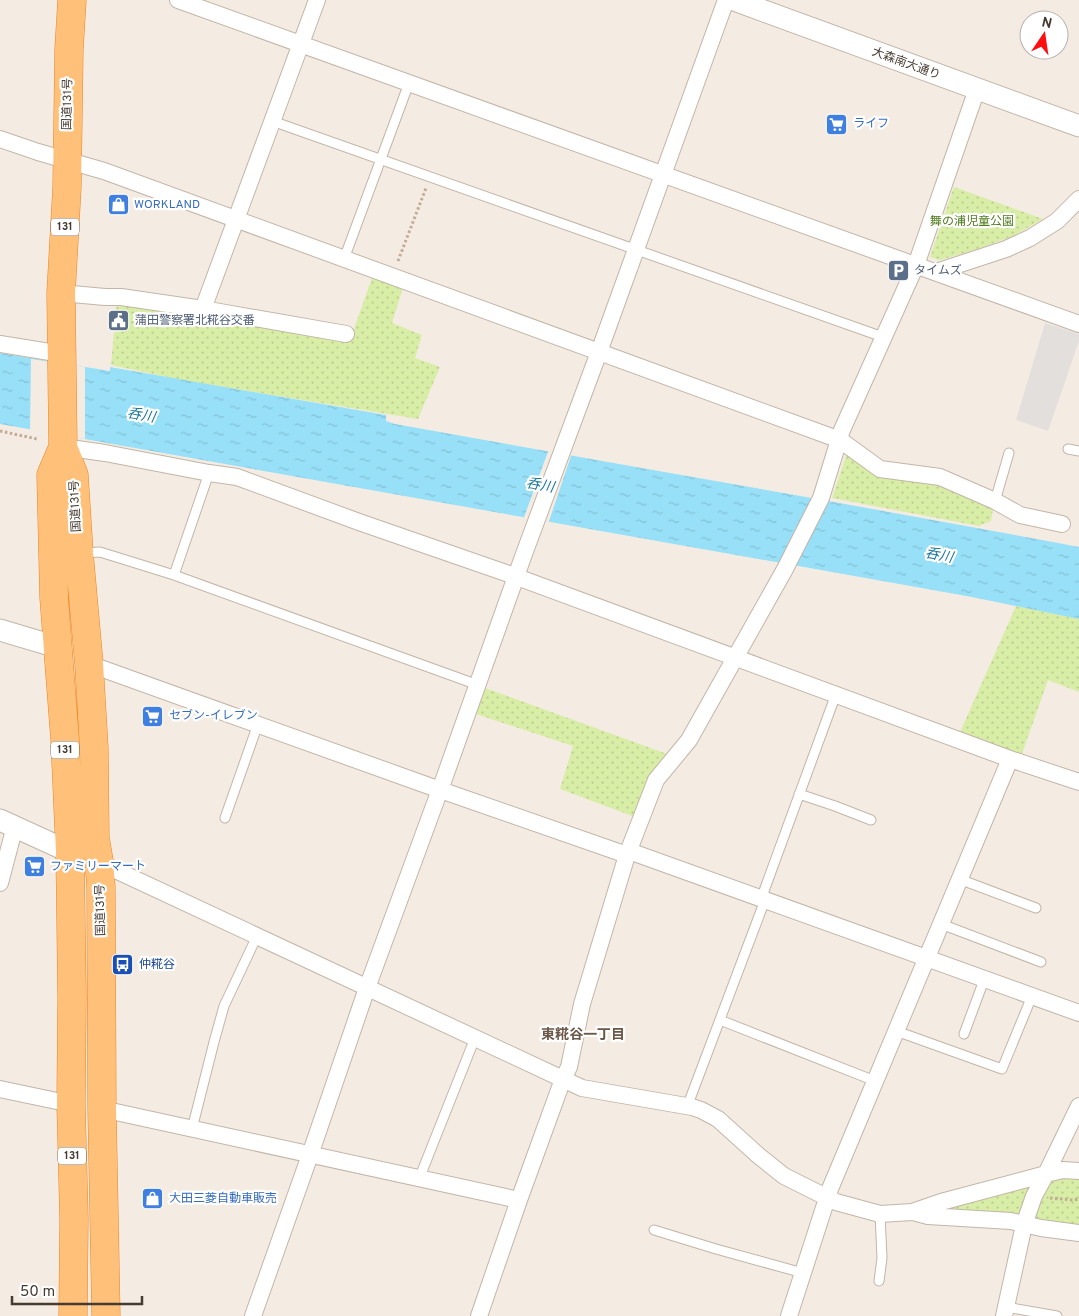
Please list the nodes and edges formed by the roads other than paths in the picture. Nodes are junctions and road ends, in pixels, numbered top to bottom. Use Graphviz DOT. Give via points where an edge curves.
graph roads {
  1 [pos="72,0"];
  2 [pos="178,0"];
  3 [pos="317,0"];
  4 [pos="726,0"];
  5 [pos="734,0"];
  6 [pos="300,44"];
  7 [pos="409,83"];
  8 [pos="977,89"];
  9 [pos="272,121"];
  10 [pos="1079,126"];
  11 [pos="0,139"];
  12 [pos="381,159"];
  13 [pos="67,160"];
  14 [pos="664,174"];
  15 [pos="1079,199"];
  16 [pos="236,220"];
  17 [pos="637,249"];
  18 [pos="344,259"];
  19 [pos="916,265"];
  20 [pos="936,272"];
  21 [pos="61,293"];
  22 [pos="203,310"];
  23 [pos="1070,324"];
  24 [pos="346,334"];
  25 [pos="883,338"];
  26 [pos="0,344"];
  27 [pos="600,352"];
  28 [pos="62,359"];
  29 [pos="840,440"];
  30 [pos="54,441"];
  31 [pos="1068,449"];
  32 [pos="1079,451"];
  33 [pos="1009,452"];
  34 [pos="209,473"];
  35 [pos="995,501"];
  36 [pos="1062,524"];
  37 [pos="78,553"];
  38 [pos="174,575"];
  39 [pos="516,577"];
  40 [pos="0,630"];
  41 [pos="57,647"];
  42 [pos="736,657"];
  43 [pos="89,664"];
  44 [pos="478,684"];
  45 [pos="836,694"];
  46 [pos="258,724"];
  47 [pos="1010,759"];
  48 [pos="1079,782"];
  49 [pos="440,790"];
  50 [pos="799,794"];
  51 [pos="225,818"];
  52 [pos="871,820"];
  53 [pos="7,823"];
  54 [pos="70,852"];
  55 [pos="628,853"];
  56 [pos="99,861"];
  57 [pos="959,879"];
  58 [pos="0,883"];
  59 [pos="765,900"];
  60 [pos="1036,908"];
  61 [pos="940,924"];
  62 [pos="257,936"];
  63 [pos="926,958"];
  64 [pos="1041,962"];
  65 [pos="984,980"];
  66 [pos="367,988"];
  67 [pos="1032,996"];
  68 [pos="1079,1013"];
  69 [pos="720,1020"];
  70 [pos="896,1031"];
  71 [pos="964,1034"];
  72 [pos="475,1038"];
  73 [pos="563,1079"];
  74 [pos="875,1081"];
  75 [pos="0,1089"];
  76 [pos="71,1104"];
  77 [pos="687,1106"];
  78 [pos="1079,1106"];
  79 [pos="102,1109"];
  80 [pos="192,1129"];
  81 [pos="310,1155"];
  82 [pos="1079,1171"];
  83 [pos="1046,1174"];
  84 [pos="419,1178"];
  85 [pos="827,1198"];
  86 [pos="518,1200"];
  87 [pos="912,1212"];
  88 [pos="880,1214"];
  89 [pos="1024,1224"];
  90 [pos="654,1230"];
  91 [pos="1079,1233"];
  92 [pos="803,1273"];
  93 [pos="879,1282"];
  94 [pos="1005,1311"];
  95 [pos="73,1316"];
  96 [pos="106,1316"];
  97 [pos="253,1316"];
  98 [pos="478,1316"];
  99 [pos="790,1316"];
  100 [pos="1057,1316"];
  1 -- 13 [label="highway, 国道131号 / 131"];
  2 -- 6 [label="street"];
  3 -- 6 [label="street"];
  4 -- 14 [label="street"];
  5 -- 8 [label="street, 大森南大通り"];
  6 -- 7 [label="street"];
  6 -- 9 [label="street"];
  7 -- 12 [label="lane"];
  7 -- 14 [label="street"];
  8 -- 10 [label="street, 大森南大通り"];
  8 -- 19 [label="street"];
  9 -- 12 [label="lane"];
  9 -- 16 [label="street"];
  11 -- 13 [label="street"];
  12 -- 17 [label="lane"];
  12 -- 18 [label="lane"];
  13 -- 16 [label="street"];
  13 -- 21 [label="highway, 国道131号 / 131"];
  14 -- 17 [label="street"];
  14 -- 19 [label="street"];
  15 -- 20 [label="street" via="1057,221 1024,241"];
  16 -- 18 [label="street"];
  16 -- 22 [label="street"];
  17 -- 25 [label="lane"];
  17 -- 27 [label="street"];
  18 -- 27 [label="street"];
  19 -- 20 [label="street"];
  19 -- 25 [label="street"];
  20 -- 23 [label="street"];
  21 -- 22 [label="street" via="121,297"];
  21 -- 28 [label="highway, 国道131号 / 131"];
  22 -- 24 [label="street"];
  25 -- 29 [label="street"];
  26 -- 28 [label="street"];
  27 -- 29 [label="street"];
  27 -- 39 [label="street"];
  28 -- 30 [label="highway, 国道131号 / 131"];
  29 -- 35 [label="street" via="880,469 940,476"];
  29 -- 42 [label="street" via="821,498"];
  30 -- 34 [label="street"];
  30 -- 37 [label="highway, 国道131号 / 131" via="74,475"];
  30 -- 41 [label="highway, 国道131号 / 131"];
  31 -- 32 [label="lane"];
  33 -- 35 [label="lane"];
  34 -- 38 [label="lane"];
  34 -- 39 [label="street" via="237,477"];
  35 -- 36 [label="street" via="1020,515"];
  37 -- 38 [label="lane" via="100,552"];
  37 -- 43 [label="highway, 国道131号 / 131"];
  38 -- 44 [label="lane"];
  39 -- 42 [label="street"];
  39 -- 44 [label="street"];
  40 -- 41 [label="street"];
  41 -- 54 [label="highway, 国道131号 / 131"];
  42 -- 45 [label="street"];
  42 -- 55 [label="street" via="689,740 656,780"];
  43 -- 46 [label="street"];
  43 -- 56 [label="highway, 国道131号 / 131" via="95,838"];
  44 -- 49 [label="street"];
  45 -- 47 [label="street"];
  45 -- 50 [label="lane"];
  46 -- 49 [label="street"];
  46 -- 51 [label="lane"];
  47 -- 48 [label="street"];
  47 -- 57 [label="street"];
  49 -- 55 [label="street"];
  49 -- 66 [label="street"];
  50 -- 52 [label="lane"];
  50 -- 59 [label="lane" via="764,891"];
  53 -- 54 [label="street"];
  53 -- 58 [label="street"];
  54 -- 56 [label="street"];
  54 -- 76 [label="highway, 国道131号 / 131"];
  55 -- 59 [label="street"];
  55 -- 73 [label="street"];
  56 -- 62 [label="street"];
  56 -- 79 [label="highway, 国道131号 / 131"];
  57 -- 60 [label="lane"];
  57 -- 61 [label="street"];
  59 -- 63 [label="street"];
  59 -- 69 [label="lane"];
  61 -- 63 [label="street"];
  61 -- 64 [label="lane"];
  62 -- 66 [label="street"];
  62 -- 80 [label="lane" via="224,1006"];
  63 -- 65 [label="street"];
  63 -- 70 [label="street"];
  65 -- 67 [label="street"];
  65 -- 71 [label="lane"];
  66 -- 72 [label="street"];
  66 -- 81 [label="street"];
  67 -- 68 [label="street"];
  67 -- 70 [label="lane" via="1002,1069"];
  69 -- 74 [label="lane"];
  69 -- 77 [label="lane"];
  70 -- 74 [label="street"];
  72 -- 73 [label="street"];
  72 -- 84 [label="lane"];
  73 -- 77 [label="street" via="582,1088"];
  73 -- 86 [label="street"];
  74 -- 85 [label="street"];
  75 -- 76 [label="street"];
  76 -- 95 [label="highway, 国道131号 / 131"];
  77 -- 85 [label="street" via="718,1119 784,1176"];
  78 -- 83 [label="street"];
  79 -- 80 [label="street"];
  79 -- 96 [label="highway, 国道131号 / 131"];
  80 -- 81 [label="street"];
  81 -- 84 [label="street"];
  81 -- 97 [label="street"];
  82 -- 83 [label="street"];
  83 -- 87 [label="street"];
  83 -- 89 [label="street"];
  84 -- 86 [label="street"];
  85 -- 88 [label="street"];
  85 -- 92 [label="street"];
  86 -- 98 [label="street"];
  87 -- 88 [label="street"];
  87 -- 89 [label="street"];
  88 -- 93 [label="lane" via="882,1258"];
  89 -- 91 [label="street"];
  89 -- 94 [label="street"];
  90 -- 92 [label="lane"];
  92 -- 99 [label="street"];
  94 -- 100 [label="lane"];
}
